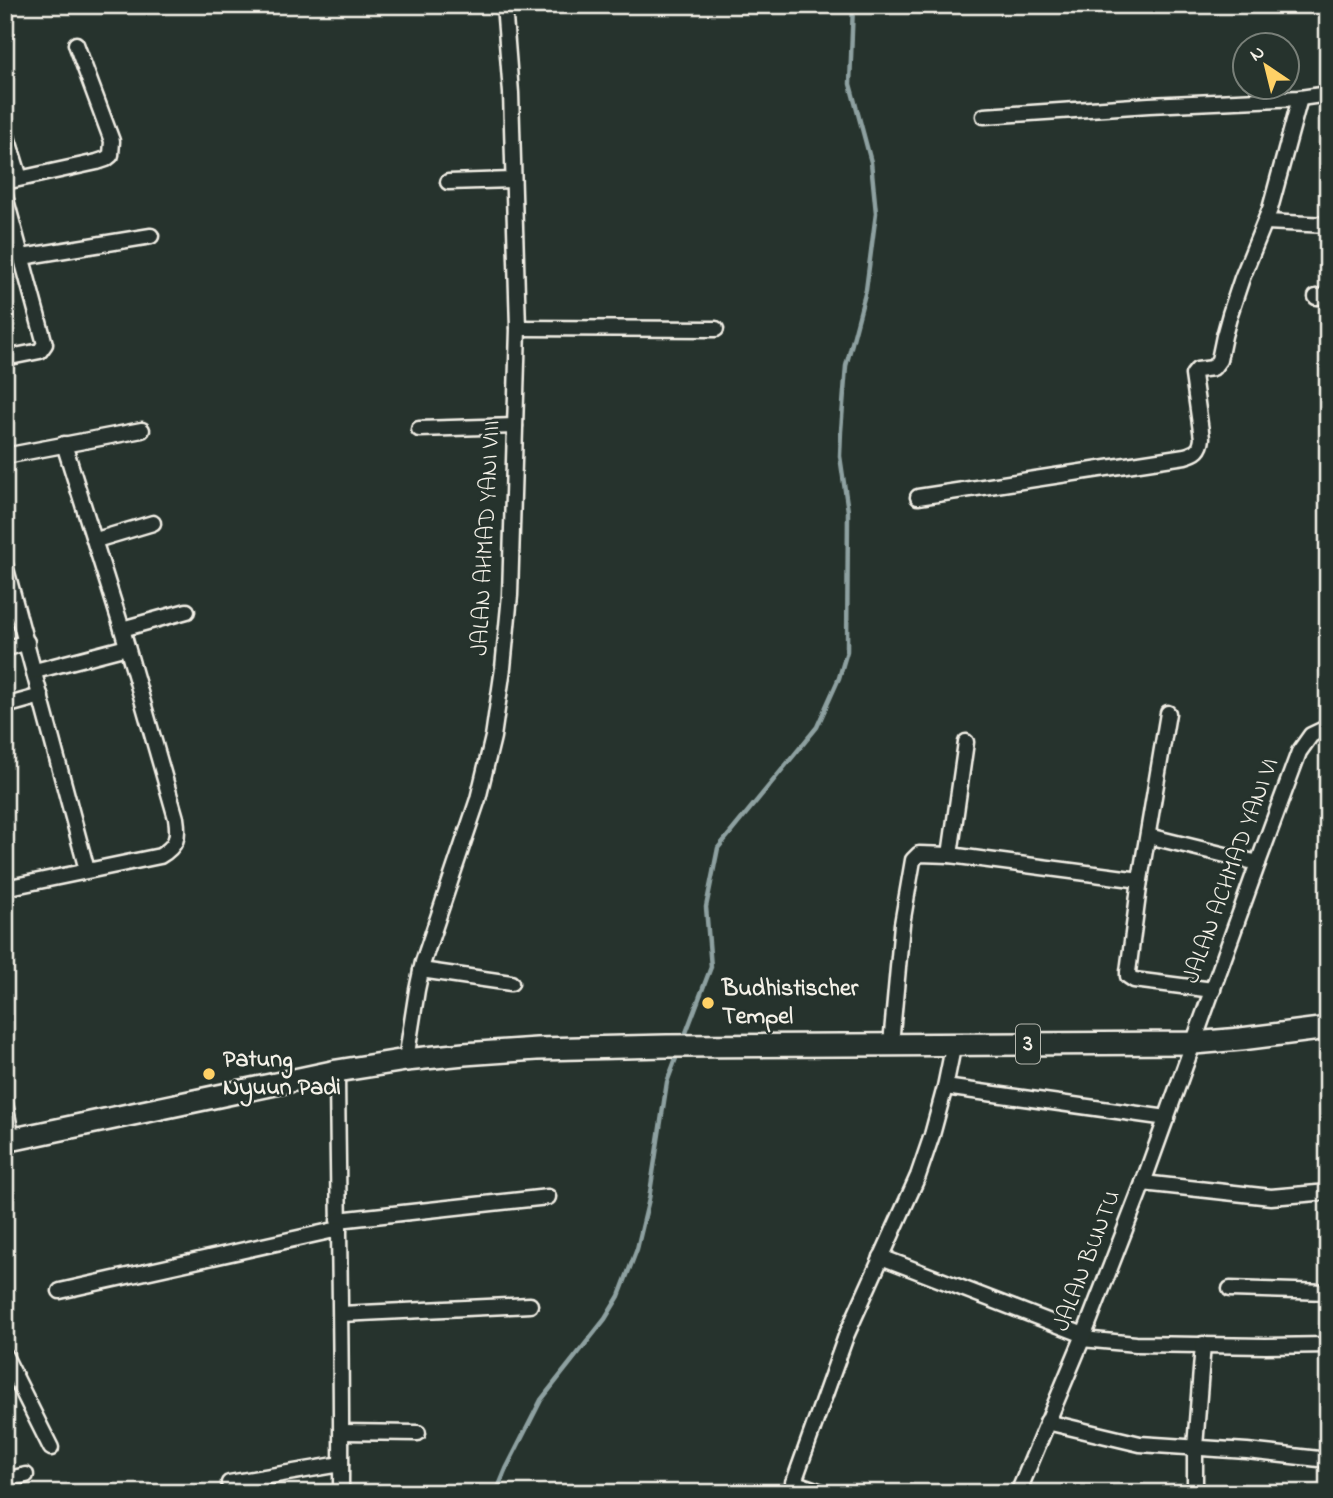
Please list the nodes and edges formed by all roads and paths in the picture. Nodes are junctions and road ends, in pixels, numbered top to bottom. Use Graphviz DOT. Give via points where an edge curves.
graph roads {
  1 [pos="504,5"];
  2 [pos="76,44"];
  3 [pos="1328,94"];
  4 [pos="1302,98"];
  5 [pos="1232,101"];
  6 [pos="1299,102"];
  7 [pos="985,116"];
  8 [pos="5,130"];
  9 [pos="20,177"];
  10 [pos="513,180"];
  11 [pos="5,182"];
  12 [pos="448,182"];
  13 [pos="5,196"];
  14 [pos="1266,222"];
  15 [pos="1328,225"];
  16 [pos="151,236"];
  17 [pos="22,257"];
  18 [pos="518,328"];
  19 [pos="716,329"];
  20 [pos="5,358"];
  21 [pos="515,426"];
  22 [pos="419,429"];
  23 [pos="142,430"];
  24 [pos="64,444"];
  25 [pos="5,456"];
  26 [pos="918,497"];
  27 [pos="153,523"];
  28 [pos="96,540"];
  29 [pos="5,565"];
  30 [pos="187,611"];
  31 [pos="122,629"];
  32 [pos="27,642"];
  33 [pos="127,648"];
  34 [pos="5,649"];
  35 [pos="35,671"];
  36 [pos="41,696"];
  37 [pos="5,706"];
  38 [pos="1168,713"];
  39 [pos="1328,727"];
  40 [pos="966,742"];
  41 [pos="1148,836"];
  42 [pos="950,855"];
  43 [pos="1258,863"];
  44 [pos="87,870"];
  45 [pos="1140,880"];
  46 [pos="5,888"];
  47 [pos="421,970"];
  48 [pos="511,983"];
  49 [pos="1213,990"];
  50 [pos="1328,1028"];
  51 [pos="954,1043"];
  52 [pos="1194,1043"];
  53 [pos="891,1044"];
  54 [pos="406,1060"];
  55 [pos="337,1071"];
  56 [pos="945,1087"];
  57 [pos="5,1103"];
  58 [pos="1167,1118"];
  59 [pos="9,1141"];
  60 [pos="1143,1183"];
  61 [pos="1328,1192"];
  62 [pos="548,1197"];
  63 [pos="338,1224"];
  64 [pos="881,1257"];
  65 [pos="1230,1289"];
  66 [pos="60,1291"];
  67 [pos="1328,1292"];
  68 [pos="530,1305"];
  69 [pos="341,1314"];
  70 [pos="1083,1337"];
  71 [pos="1203,1344"];
  72 [pos="1328,1345"];
  73 [pos="5,1356"];
  74 [pos="1047,1422"];
  75 [pos="342,1432"];
  76 [pos="418,1433"];
  77 [pos="1195,1447"];
  78 [pos="51,1448"];
  79 [pos="1328,1460"];
  80 [pos="341,1464"];
  81 [pos="26,1475"];
  82 [pos="5,1480"];
  83 [pos="229,1483"];
  84 [pos="792,1488"];
  85 [pos="341,1493"];
  86 [pos="825,1493"];
  87 [pos="1018,1493"];
  88 [pos="1195,1493"];
  1 -- 10 [label="street, JALAN AHMAD YANI VIII"];
  2 -- 9 [label="street" via="112,141 111,155 97,162"];
  3 -- 4 [label="street"];
  5 -- 7 [label="street"];
  6 -- 14 [label="street"];
  8 -- 9 [label="street"];
  9 -- 11 [label="street"];
  10 -- 12 [label="street"];
  10 -- 18 [label="street, JALAN AHMAD YANI VIII"];
  13 -- 17 [label="street"];
  14 -- 15 [label="street"];
  14 -- 26 [label="street" via="1239,288 1219,360 1213,368 1193,375 1202,438 1198,452"];
  16 -- 17 [label="street"];
  17 -- 20 [label="street" via="45,344 40,351"];
  18 -- 19 [label="street"];
  18 -- 21 [label="street, JALAN AHMAD YANI VIII"];
  21 -- 22 [label="street"];
  21 -- 47 [label="street, JALAN AHMAD YANI VIII" via="510,595 493,737 478,799"];
  23 -- 24 [label="street"];
  24 -- 25 [label="street"];
  24 -- 28 [label="street"];
  27 -- 28 [label="street"];
  28 -- 31 [label="street"];
  29 -- 32 [label="street"];
  30 -- 31 [label="street"];
  31 -- 33 [label="street"];
  32 -- 34 [label="street"];
  32 -- 35 [label="street"];
  33 -- 35 [label="street"];
  33 -- 44 [label="street" via="178,832 175,842 160,856"];
  35 -- 36 [label="street"];
  36 -- 37 [label="street"];
  36 -- 44 [label="street"];
  38 -- 41 [label="street"];
  39 -- 43 [label="street, JALAN ACHMAD YANI VI" via="1311,736 1299,752"];
  40 -- 42 [label="street"];
  41 -- 43 [label="street"];
  41 -- 45 [label="street"];
  42 -- 45 [label="street"];
  42 -- 53 [label="street" via="922,854 914,860 902,925"];
  43 -- 49 [label="street, JALAN ACHMAD YANI VI"];
  44 -- 46 [label="street"];
  45 -- 49 [label="street" via="1128,976"];
  47 -- 48 [label="street"];
  47 -- 54 [label="street, JALAN AHMAD YANI VIII"];
  49 -- 52 [label="street, JALAN ACHMAD YANI VI"];
  50 -- 52 [label="highway, 3"];
  51 -- 52 [label="highway, 3"];
  51 -- 53 [label="highway, 3"];
  51 -- 56 [label="street"];
  52 -- 58 [label="street, JALAN BUNTU"];
  53 -- 54 [label="highway, 3" via="537,1049"];
  54 -- 55 [label="highway, 3"];
  55 -- 59 [label="highway, 3"];
  55 -- 63 [label="street"];
  56 -- 58 [label="street"];
  56 -- 64 [label="street" via="918,1176"];
  57 -- 59 [label="street"];
  58 -- 60 [label="street, JALAN BUNTU"];
  60 -- 61 [label="street" via="1271,1196"];
  60 -- 70 [label="street, JALAN BUNTU"];
  62 -- 63 [label="street"];
  63 -- 66 [label="street"];
  63 -- 69 [label="street"];
  64 -- 70 [label="street"];
  64 -- 84 [label="street" via="846,1336"];
  65 -- 67 [label="street"];
  68 -- 69 [label="street"];
  69 -- 75 [label="street"];
  70 -- 71 [label="street" via="1136,1344"];
  70 -- 74 [label="street, JALAN BUNTU"];
  71 -- 72 [label="street"];
  71 -- 77 [label="street"];
  73 -- 78 [label="street"];
  74 -- 77 [label="street" via="1140,1444"];
  74 -- 87 [label="street, JALAN BUNTU"];
  75 -- 76 [label="street"];
  75 -- 80 [label="street"];
  77 -- 79 [label="street"];
  77 -- 88 [label="street"];
  80 -- 83 [label="street"];
  80 -- 85 [label="street"];
  81 -- 82 [label="street"];
  84 -- 86 [label="street"];
}
